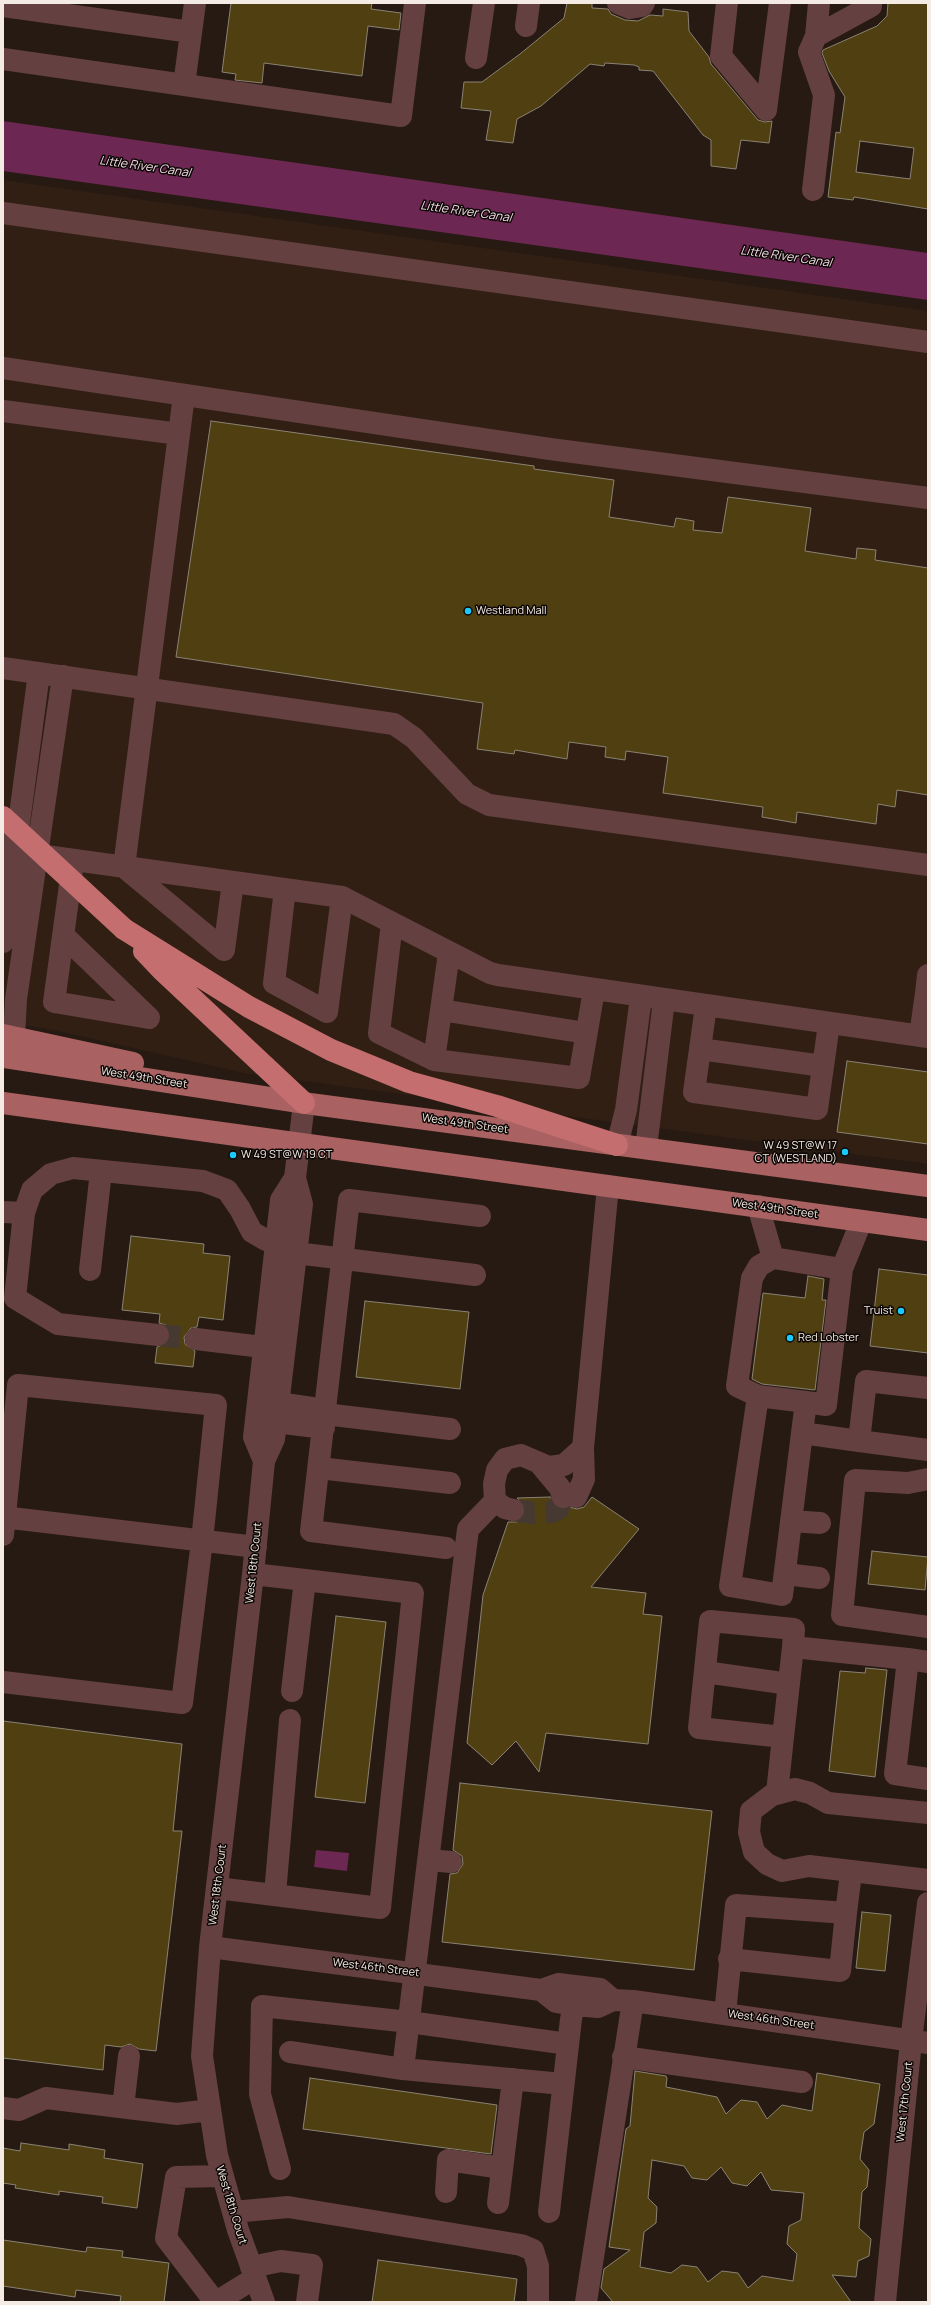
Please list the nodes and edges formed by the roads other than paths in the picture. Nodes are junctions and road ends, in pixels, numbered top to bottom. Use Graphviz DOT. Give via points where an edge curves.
graph roads {
  1 [pos="196,3"];
  2 [pos="415,3"];
  3 [pos="484,3"];
  4 [pos="529,3"];
  5 [pos="618,3"];
  6 [pos="644,3"];
  7 [pos="727,3"];
  8 [pos="780,3"];
  9 [pos="819,3"];
  10 [pos="871,3"];
  11 [pos="3,6"];
  12 [pos="526,26"];
  13 [pos="191,32"];
  14 [pos="816,36"];
  15 [pos="476,58"];
  16 [pos="3,59"];
  17 [pos="184,85"];
  18 [pos="813,190"];
  19 [pos="3,213"];
  20 [pos="928,342"];
  21 [pos="3,368"];
  22 [pos="184,395"];
  23 [pos="3,411"];
  24 [pos="179,434"];
  25 [pos="928,498"];
  26 [pos="3,668"];
  27 [pos="39,673"];
  28 [pos="63,676"];
  29 [pos="145,688"];
  30 [pos="3,817"];
  31 [pos="18,850"];
  32 [pos="74,860"];
  33 [pos="928,865"];
  34 [pos="124,867"];
  35 [pos="233,882"];
  36 [pos="285,889"];
  37 [pos="342,897"];
  38 [pos="392,923"];
  39 [pos="124,929"];
  40 [pos="63,935"];
  41 [pos="3,942"];
  42 [pos="449,952"];
  43 [pos="927,987"];
  44 [pos="594,990"];
  45 [pos="641,997"];
  46 [pos="664,1000"];
  47 [pos="706,1006"];
  48 [pos="441,1010"];
  49 [pos="829,1024"];
  50 [pos="586,1033"];
  51 [pos="8,1036"];
  52 [pos="924,1037"];
  53 [pos="700,1049"];
  54 [pos="3,1057"];
  55 [pos="434,1060"];
  56 [pos="824,1066"];
  57 [pos="208,1088"];
  58 [pos="3,1103"];
  59 [pos="304,1103"];
  60 [pos="300,1144"];
  61 [pos="617,1145"];
  62 [pos="646,1148"];
  63 [pos="101,1171"];
  64 [pos="295,1178"];
  65 [pos="608,1186"];
  66 [pos="928,1186"];
  67 [pos="758,1206"];
  68 [pos="14,1212"];
  69 [pos="480,1216"];
  70 [pos="861,1222"];
  71 [pos="928,1230"];
  72 [pos="276,1241"];
  73 [pos="296,1253"];
  74 [pos="343,1258"];
  75 [pos="773,1258"];
  76 [pos="842,1269"];
  77 [pos="90,1270"];
  78 [pos="475,1276"];
  79 [pos="158,1335"];
  80 [pos="196,1339"];
  81 [pos="274,1348"];
  82 [pos="928,1388"];
  83 [pos="758,1396"];
  84 [pos="806,1402"];
  85 [pos="277,1413"];
  86 [pos="325,1417"];
  87 [pos="450,1429"];
  88 [pos="802,1433"];
  89 [pos="859,1441"];
  90 [pos="583,1448"];
  91 [pos="928,1450"];
  92 [pos="264,1461"];
  93 [pos="540,1464"];
  94 [pos="319,1468"];
  95 [pos="928,1479"];
  96 [pos="450,1483"];
  97 [pos="791,1520"];
  98 [pos="4,1523"];
  99 [pos="820,1523"];
  100 [pos="202,1541"];
  101 [pos="256,1547"];
  102 [pos="446,1548"];
  103 [pos="253,1574"];
  104 [pos="785,1574"];
  105 [pos="819,1578"];
  106 [pos="305,1580"];
  107 [pos="928,1627"];
  108 [pos="793,1647"];
  109 [pos="918,1660"];
  110 [pos="705,1672"];
  111 [pos="3,1682"];
  112 [pos="789,1684"];
  113 [pos="292,1691"];
  114 [pos="290,1720"];
  115 [pos="783,1736"];
  116 [pos="928,1779"];
  117 [pos="777,1793"];
  118 [pos="928,1813"];
  119 [pos="429,1860"];
  120 [pos="451,1862"];
  121 [pos="851,1873"];
  122 [pos="928,1880"];
  123 [pos="217,1888"];
  124 [pos="275,1894"];
  125 [pos="928,1903"];
  126 [pos="846,1914"];
  127 [pos="210,1947"];
  128 [pos="729,1959"];
  129 [pos="414,1973"];
  130 [pos="923,1984"];
  131 [pos="541,1990"];
  132 [pos="623,2000"];
  133 [pos="574,2004"];
  134 [pos="725,2014"];
  135 [pos="409,2022"];
  136 [pos="920,2042"];
  137 [pos="568,2044"];
  138 [pos="290,2052"];
  139 [pos="129,2056"];
  140 [pos="623,2057"];
  141 [pos="403,2069"];
  142 [pos="513,2079"];
  143 [pos="802,2082"];
  144 [pos="564,2084"];
  145 [pos="123,2107"];
  146 [pos="3,2108"];
  147 [pos="210,2110"];
  148 [pos="502,2168"];
  149 [pos="280,2169"];
  150 [pos="223,2176"];
  151 [pos="446,2192"];
  152 [pos="498,2202"];
  153 [pos="233,2212"];
  154 [pos="549,2212"];
  155 [pos="253,2272"];
  156 [pos="216,2302"];
  157 [pos="264,2302"];
  158 [pos="307,2302"];
  159 [pos="538,2302"];
  160 [pos="586,2302"];
  161 [pos="885,2302"];
  1 -- 13 [label="street"];
  2 -- 17 [label="street" via="400,116"];
  3 -- 15 [label="street"];
  4 -- 12 [label="street"];
  5 -- 6 [label="street" via="630,8 642,6"];
  7 -- 8 [label="street" via="721,56 766,110"];
  9 -- 14 [label="street"];
  10 -- 14 [label="street" via="871,6"];
  11 -- 13 [label="street"];
  13 -- 17 [label="street"];
  14 -- 18 [label="street" via="809,52 824,95"];
  16 -- 17 [label="street"];
  19 -- 20 [label="street"];
  21 -- 22 [label="street"];
  22 -- 24 [label="street"];
  22 -- 25 [label="street" via="550,448"];
  23 -- 24 [label="street"];
  24 -- 29 [label="street"];
  26 -- 27 [label="street"];
  27 -- 28 [label="street"];
  27 -- 31 [label="street"];
  28 -- 29 [label="street"];
  28 -- 31 [label="street"];
  29 -- 33 [label="street" via="394,724 414,738 467,794 489,805"];
  29 -- 34 [label="street"];
  30 -- 39 [label="highway, bridge"];
  31 -- 32 [label="street"];
  31 -- 41 [label="street"];
  31 -- 51 [label="street" via="16,999"];
  32 -- 34 [label="street"];
  32 -- 40 [label="street"];
  34 -- 35 [label="street"];
  34 -- 35 [label="street" via="224,950"];
  35 -- 36 [label="street"];
  36 -- 37 [label="street"];
  36 -- 37 [label="street" via="274,983 327,1012"];
  37 -- 38 [label="street"];
  38 -- 42 [label="street"];
  38 -- 55 [label="street" via="379,1033"];
  39 -- 59 [label="highway" via="162,970"];
  39 -- 61 [label="highway" via="249,1007 331,1050 409,1082 497,1106"];
  40 -- 40 [label="street" via="54,1002 149,1018 144,1013"];
  42 -- 44 [label="street" via="490,973"];
  42 -- 48 [label="street"];
  43 -- 52 [label="street"];
  44 -- 45 [label="street"];
  44 -- 50 [label="street"];
  45 -- 46 [label="street"];
  45 -- 61 [label="street" via="626,1110"];
  46 -- 47 [label="street"];
  46 -- 62 [label="street"];
  47 -- 49 [label="street"];
  47 -- 53 [label="street"];
  48 -- 50 [label="street"];
  48 -- 55 [label="street"];
  49 -- 52 [label="street"];
  49 -- 56 [label="street"];
  50 -- 55 [label="street" via="579,1078"];
  51 -- 57 [label="main road" via="166,1071"];
  53 -- 56 [label="street"];
  53 -- 56 [label="street" via="694,1092 817,1109"];
  54 -- 57 [label="main road, West 49th Street"];
  57 -- 59 [label="main road, West 49th Street"];
  58 -- 60 [label="main road, West 49th Street"];
  59 -- 60 [label="street, West 18th Court"];
  59 -- 61 [label="main road, West 49th Street"];
  60 -- 64 [label="street, West 18th Court"];
  60 -- 65 [label="main road, West 49th Street"];
  61 -- 62 [label="main road, West 49th Street"];
  62 -- 66 [label="main road, West 49th Street"];
  63 -- 68 [label="street" via="73,1168 51,1174 32,1190"];
  63 -- 72 [label="street" via="203,1181 227,1190 252,1232 266,1240"];
  63 -- 77 [label="street"];
  64 -- 72 [label="street, West 18th Court" via="281,1200"];
  64 -- 73 [label="street, West 18th Court" via="302,1204"];
  65 -- 67 [label="main road, West 49th Street"];
  65 -- 90 [label="street"];
  67 -- 70 [label="main road, West 49th Street"];
  67 -- 75 [label="street"];
  68 -- 79 [label="street" via="15,1298 58,1324"];
  69 -- 74 [label="street" via="349,1200"];
  70 -- 71 [label="main road, West 49th Street"];
  70 -- 76 [label="street"];
  72 -- 81 [label="street, West 18th Court"];
  73 -- 74 [label="street"];
  73 -- 81 [label="street, West 18th Court"];
  74 -- 78 [label="street"];
  74 -- 86 [label="street"];
  75 -- 76 [label="street"];
  75 -- 83 [label="street" via="759,1266 752,1278 737,1386"];
  76 -- 84 [label="street" via="826,1405"];
  80 -- 81 [label="street"];
  81 -- 85 [label="street, West 18th Court"];
  81 -- 92 [label="street, West 18th Court" via="254,1437"];
  82 -- 89 [label="street" via="866,1381"];
  83 -- 84 [label="street"];
  83 -- 104 [label="street" via="730,1586 782,1595"];
  84 -- 88 [label="street"];
  85 -- 86 [label="street"];
  85 -- 92 [label="street, West 18th Court" via="274,1439"];
  86 -- 87 [label="street"];
  86 -- 94 [label="street"];
  88 -- 89 [label="street"];
  88 -- 97 [label="street"];
  89 -- 91 [label="street"];
  90 -- 93 [label="street" via="564,1465 549,1467"];
  90 -- 93 [label="street" via="584,1479 569,1497"];
  92 -- 101 [label="street, West 18th Court"];
  93 -- 119 [label="street" via="521,1455 505,1459 497,1470 494,1484 504,1505 487,1512 468,1529"];
  94 -- 96 [label="street"];
  94 -- 102 [label="street" via="311,1531"];
  95 -- 107 [label="street" via="908,1483 855,1480 842,1615"];
  97 -- 99 [label="street"];
  97 -- 104 [label="street"];
  98 -- 100 [label="street"];
  98 -- 100 [label="street" via="18,1385 216,1405"];
  100 -- 101 [label="street"];
  100 -- 111 [label="street" via="182,1703"];
  101 -- 103 [label="street, West 18th Court"];
  103 -- 106 [label="street"];
  103 -- 123 [label="street, West 18th Court"];
  104 -- 105 [label="street"];
  106 -- 113 [label="street"];
  106 -- 124 [label="street" via="413,1593 380,1908"];
  108 -- 109 [label="street"];
  108 -- 110 [label="street" via="794,1629 710,1621"];
  108 -- 112 [label="street"];
  109 -- 116 [label="street" via="895,1774"];
  110 -- 112 [label="street"];
  110 -- 115 [label="street" via="699,1728"];
  112 -- 115 [label="street"];
  114 -- 124 [label="street"];
  115 -- 117 [label="street"];
  117 -- 118 [label="street" via="795,1789 810,1793 828,1803"];
  117 -- 121 [label="street" via="751,1811 749,1832 754,1852 767,1864 782,1871 809,1866"];
  119 -- 120 [label="street"];
  119 -- 129 [label="street"];
  121 -- 122 [label="street"];
  121 -- 126 [label="street"];
  123 -- 124 [label="street"];
  123 -- 127 [label="street, West 18th Court"];
  125 -- 130 [label="street, West 17th Court"];
  126 -- 128 [label="street" via="736,1904"];
  126 -- 128 [label="street" via="840,1971"];
  127 -- 129 [label="street, West 46th Street"];
  127 -- 147 [label="street, West 18th Court" via="202,2056"];
  128 -- 134 [label="street"];
  129 -- 131 [label="street, West 46th Street"];
  129 -- 135 [label="street"];
  130 -- 136 [label="street, West 17th Court"];
  131 -- 132 [label="street, West 46th Street" via="558,1984 600,1989"];
  131 -- 133 [label="street, West 46th Street" via="556,2002"];
  132 -- 133 [label="street, West 46th Street" via="598,2007"];
  132 -- 134 [label="street, West 46th Street"];
  132 -- 140 [label="street"];
  133 -- 137 [label="street"];
  134 -- 136 [label="street, West 46th Street"];
  135 -- 137 [label="street"];
  135 -- 141 [label="street"];
  135 -- 149 [label="street" via="262,2006 260,2094"];
  136 -- 161 [label="street, West 17th Court"];
  137 -- 144 [label="street"];
  138 -- 141 [label="street"];
  139 -- 145 [label="street"];
  140 -- 143 [label="street"];
  140 -- 160 [label="street"];
  141 -- 142 [label="street"];
  142 -- 144 [label="street"];
  142 -- 148 [label="street"];
  144 -- 154 [label="street"];
  145 -- 146 [label="street" via="46,2098 19,2110"];
  145 -- 147 [label="street" via="176,2114"];
  147 -- 150 [label="street, West 18th Court" via="216,2155"];
  148 -- 151 [label="street" via="448,2160"];
  148 -- 152 [label="street"];
  150 -- 153 [label="street, West 18th Court"];
  150 -- 156 [label="street" via="176,2177 166,2238"];
  153 -- 155 [label="street, West 18th Court"];
  153 -- 159 [label="street" via="288,2207 521,2245 533,2250 538,2266"];
  155 -- 156 [label="street"];
  155 -- 157 [label="street, West 18th Court"];
  155 -- 158 [label="street" via="281,2262 312,2265"];
}
